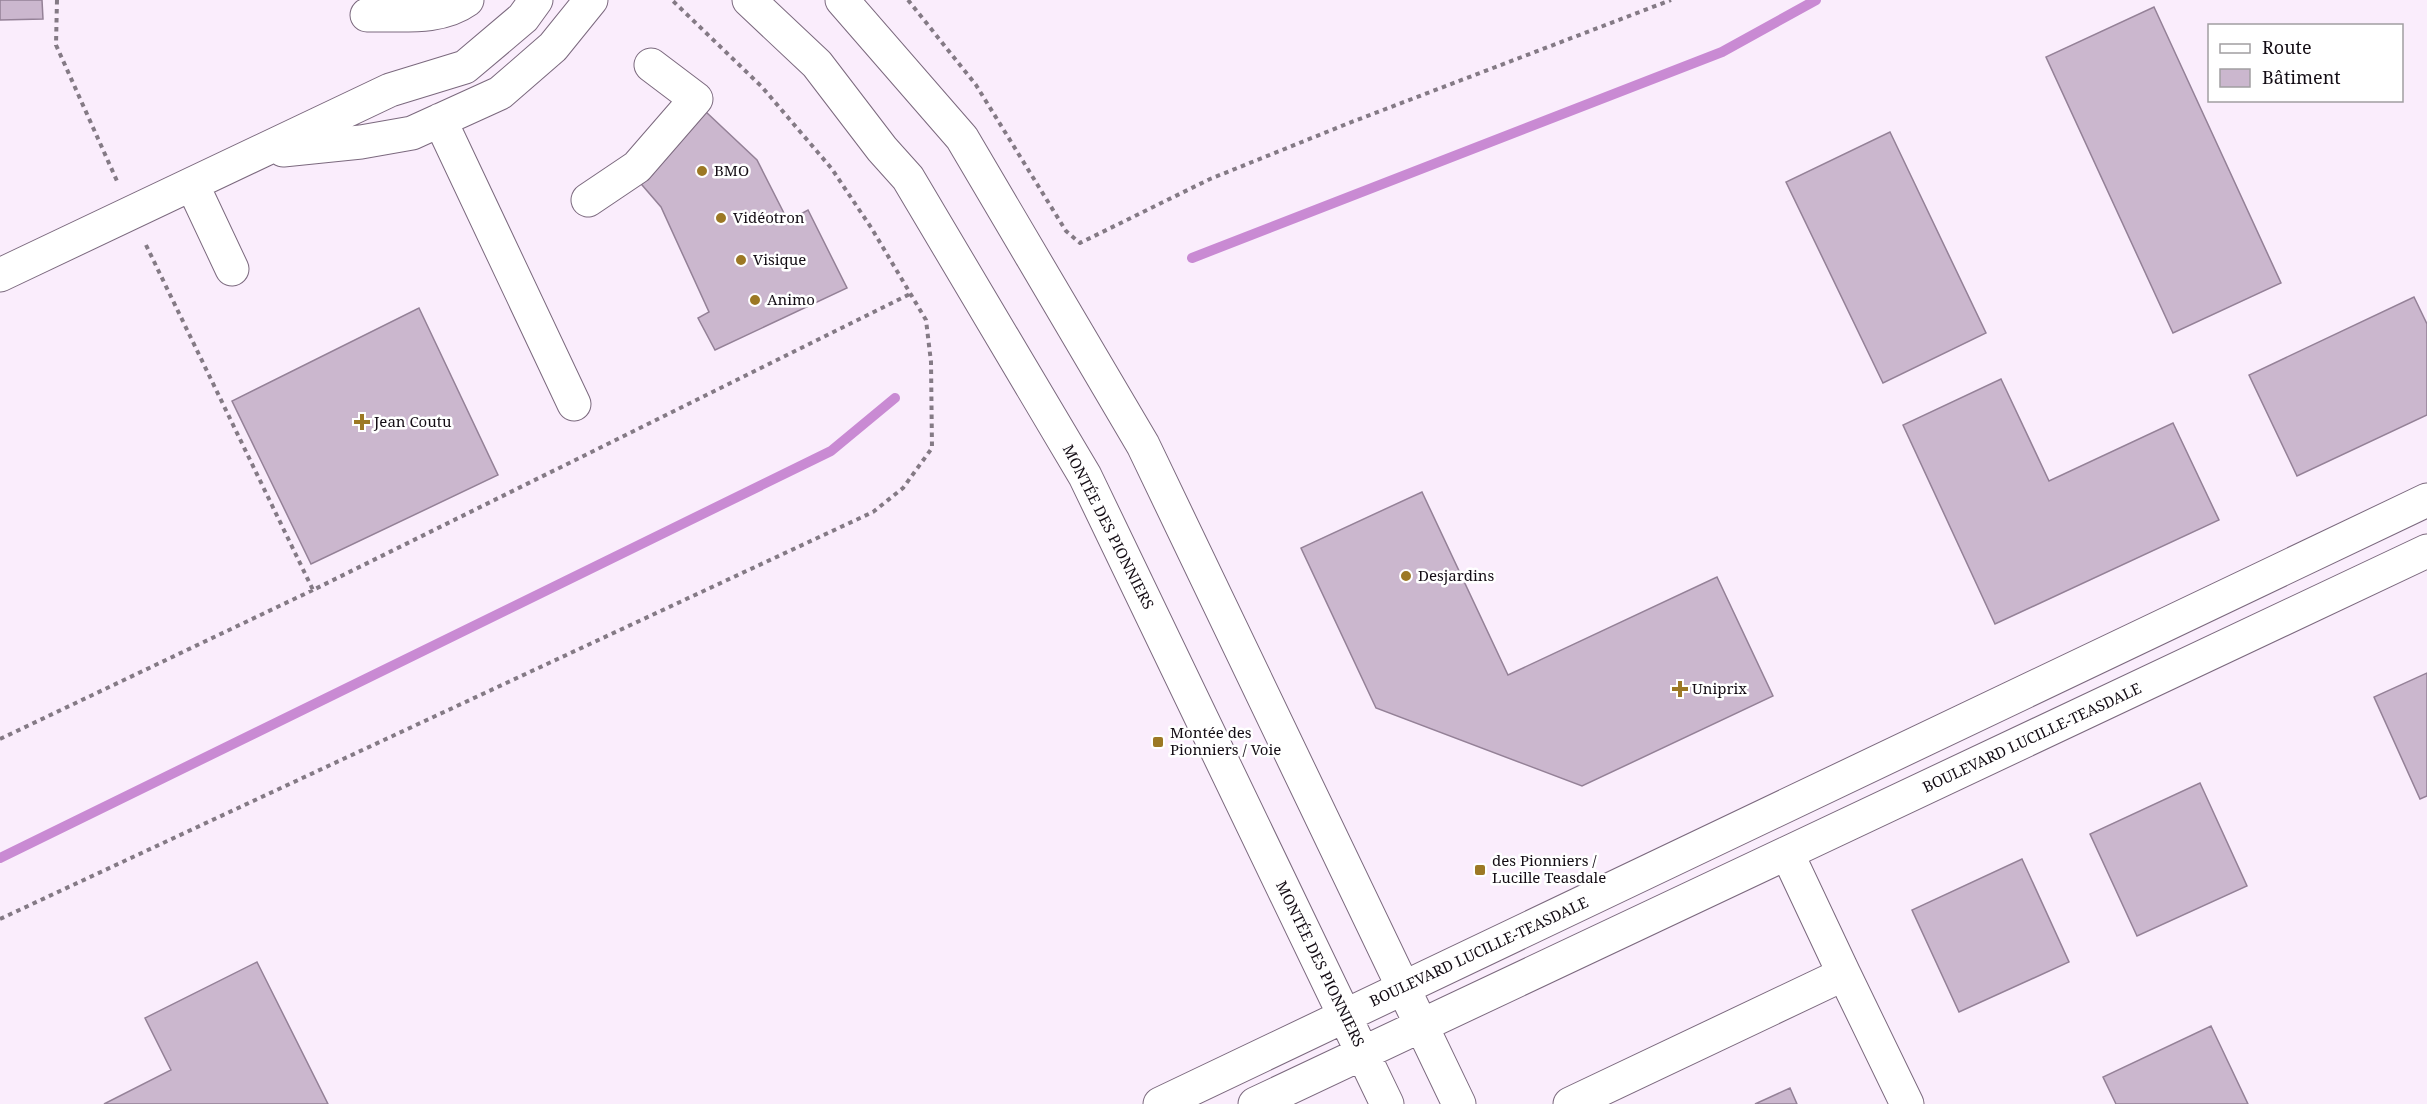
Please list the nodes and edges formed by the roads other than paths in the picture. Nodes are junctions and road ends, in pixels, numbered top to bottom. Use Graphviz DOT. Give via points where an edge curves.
graph roads {
  1 [pos="467,0"];
  2 [pos="536,0"];
  3 [pos="591,0"];
  4 [pos="749,0"];
  5 [pos="842,0"];
  6 [pos="367,15"];
  7 [pos="651,64"];
  8 [pos="440,120"];
  9 [pos="257,153"];
  10 [pos="192,184"];
  11 [pos="588,200"];
  12 [pos="232,269"];
  13 [pos="0,275"];
  14 [pos="574,404"];
  15 [pos="2427,500"];
  16 [pos="2427,551"];
  17 [pos="2226,596"];
  18 [pos="2247,636"];
  19 [pos="1797,801"];
  20 [pos="1816,839"];
  21 [pos="1787,854"];
  22 [pos="1844,974"];
  23 [pos="1404,988"];
  24 [pos="1346,1016"];
  25 [pos="1422,1025"];
  26 [pos="1363,1052"];
  27 [pos="1160,1104"];
  28 [pos="1255,1104"];
  29 [pos="1388,1104"];
  30 [pos="1459,1104"];
  31 [pos="1570,1104"];
  32 [pos="1907,1104"];
  1 -- 6 [label="street" via="437,13"];
  2 -- 9 [label="street" via="523,18 465,67 390,90"];
  3 -- 8 [label="street" via="553,47 500,93"];
  4 -- 24 [label="street, MONTÉE DES PIONNIERS" via="817,64 908,178 1085,476"];
  5 -- 23 [label="street" via="962,138 1143,445"];
  7 -- 11 [label="street" via="696,99 637,167"];
  8 -- 9 [label="street" via="412,133"];
  8 -- 14 [label="street"];
  9 -- 10 [label="street"];
  10 -- 12 [label="street"];
  10 -- 13 [label="street"];
  15 -- 17 [label="street, BOULEVARD LUCILLE-TEASDALE"];
  16 -- 18 [label="street, BOULEVARD LUCILLE-TEASDALE"];
  17 -- 18 [label="street"];
  17 -- 19 [label="street, BOULEVARD LUCILLE-TEASDALE"];
  18 -- 20 [label="street, BOULEVARD LUCILLE-TEASDALE"];
  19 -- 20 [label="street"];
  19 -- 23 [label="street, BOULEVARD LUCILLE-TEASDALE"];
  20 -- 21 [label="street, BOULEVARD LUCILLE-TEASDALE"];
  21 -- 22 [label="street"];
  21 -- 25 [label="street, BOULEVARD LUCILLE-TEASDALE"];
  22 -- 31 [label="street"];
  22 -- 32 [label="street"];
  23 -- 24 [label="street, BOULEVARD LUCILLE-TEASDALE"];
  23 -- 25 [label="street"];
  24 -- 26 [label="street, MONTÉE DES PIONNIERS"];
  24 -- 27 [label="street, BOULEVARD LUCILLE-TEASDALE"];
  25 -- 26 [label="street, BOULEVARD LUCILLE-TEASDALE"];
  25 -- 30 [label="street"];
  26 -- 28 [label="street, BOULEVARD LUCILLE-TEASDALE"];
  26 -- 29 [label="street, MONTÉE DES PIONNIERS"];
}
